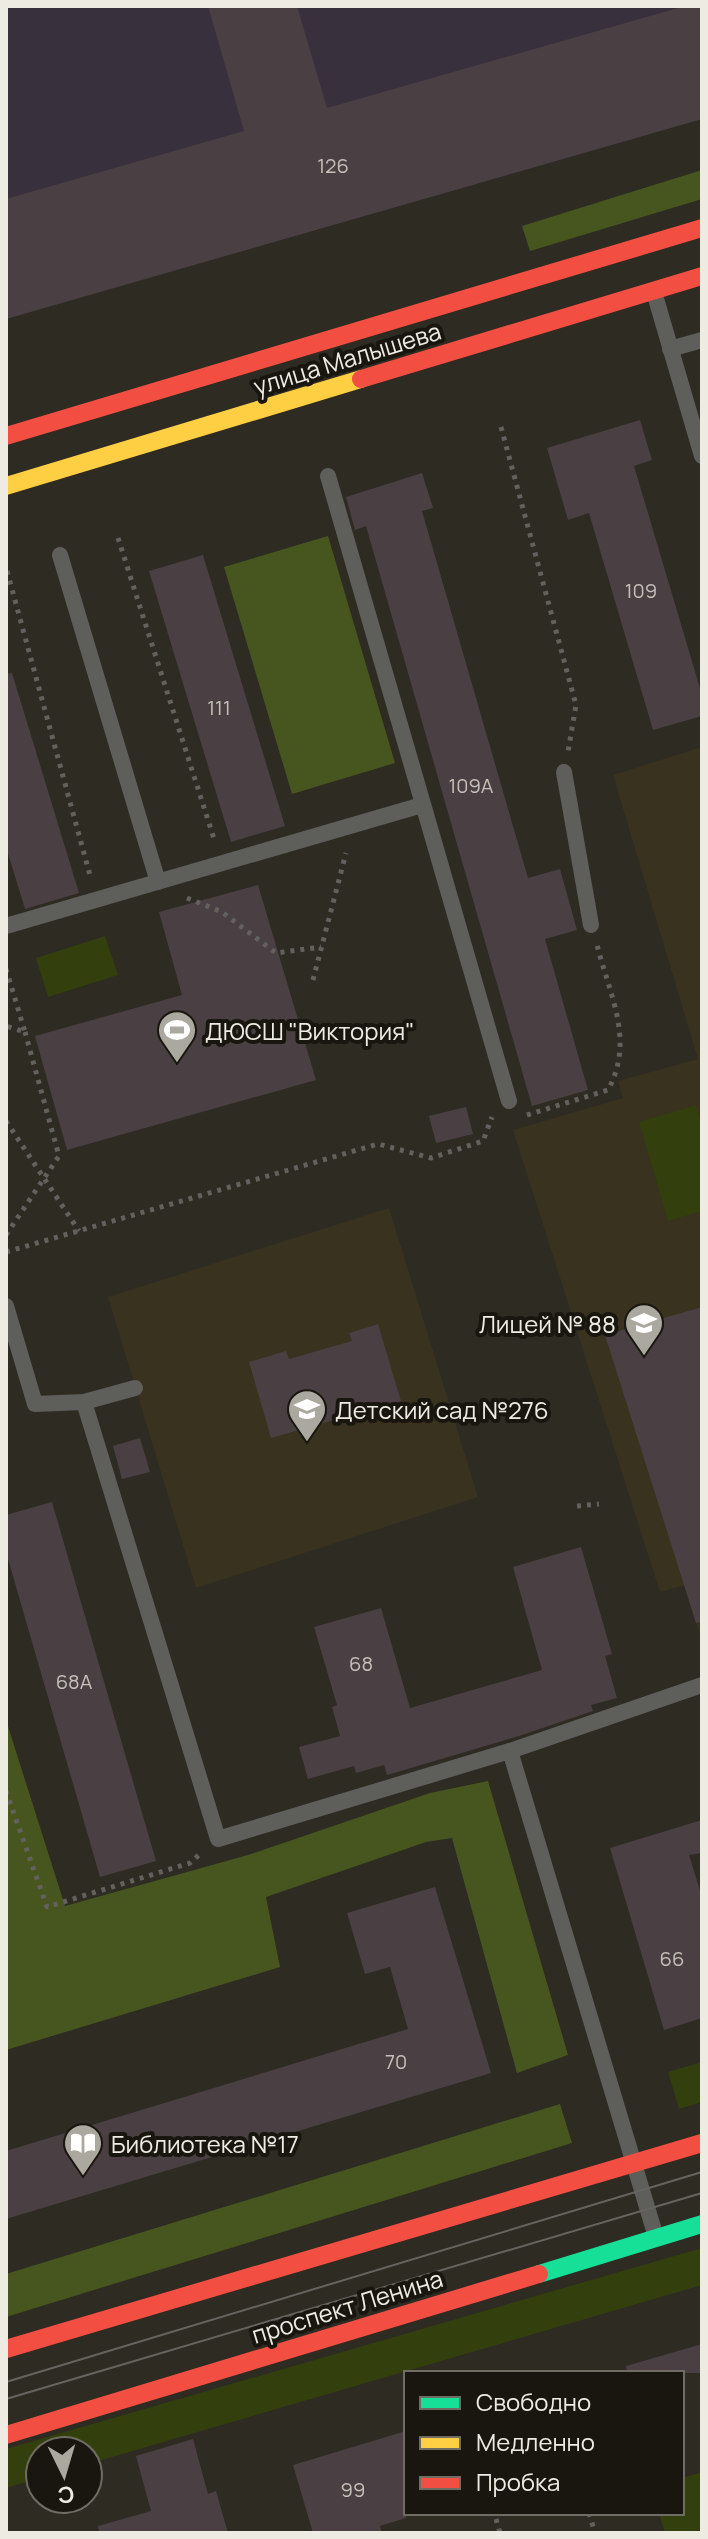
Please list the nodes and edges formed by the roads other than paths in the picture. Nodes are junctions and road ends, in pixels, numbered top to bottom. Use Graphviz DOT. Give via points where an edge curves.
graph roads {
  1 [pos="702,228"];
  2 [pos="702,276"];
  3 [pos="654,290"];
  4 [pos="702,340"];
  5 [pos="670,349"];
  6 [pos="6,436"];
  7 [pos="702,456"];
  8 [pos="328,476"];
  9 [pos="6,486"];
  10 [pos="60,555"];
  11 [pos="564,772"];
  12 [pos="422,805"];
  13 [pos="158,882"];
  14 [pos="591,925"];
  15 [pos="6,926"];
  16 [pos="509,1101"];
  17 [pos="6,1306"];
  18 [pos="12,1352"];
  19 [pos="135,1388"];
  20 [pos="84,1402"];
  21 [pos="702,1685"];
  22 [pos="510,1751"];
  23 [pos="702,2143"];
  24 [pos="634,2164"];
  25 [pos="702,2224"];
  26 [pos="656,2238"];
  27 [pos="6,2349"];
  28 [pos="6,2435"];
  1 -- 6 [label="main road, улица Малышева"];
  2 -- 3 [label="main road, улица Малышева"];
  3 -- 5 [label="lane"];
  3 -- 9 [label="main road, улица Малышева"];
  4 -- 5 [label="lane"];
  5 -- 7 [label="lane"];
  8 -- 12 [label="lane"];
  10 -- 13 [label="lane"];
  11 -- 14 [label="lane"];
  12 -- 13 [label="lane"];
  12 -- 16 [label="lane"];
  13 -- 15 [label="lane"];
  17 -- 18 [label="lane"];
  18 -- 20 [label="lane" via="35,1404"];
  19 -- 20 [label="lane"];
  20 -- 22 [label="lane" via="218,1839"];
  21 -- 22 [label="lane"];
  22 -- 24 [label="lane"];
  23 -- 24 [label="main road"];
  24 -- 26 [label="lane"];
  24 -- 27 [label="main road"];
  25 -- 26 [label="main road, проспект Ленина"];
  26 -- 28 [label="main road, проспект Ленина"];
}
